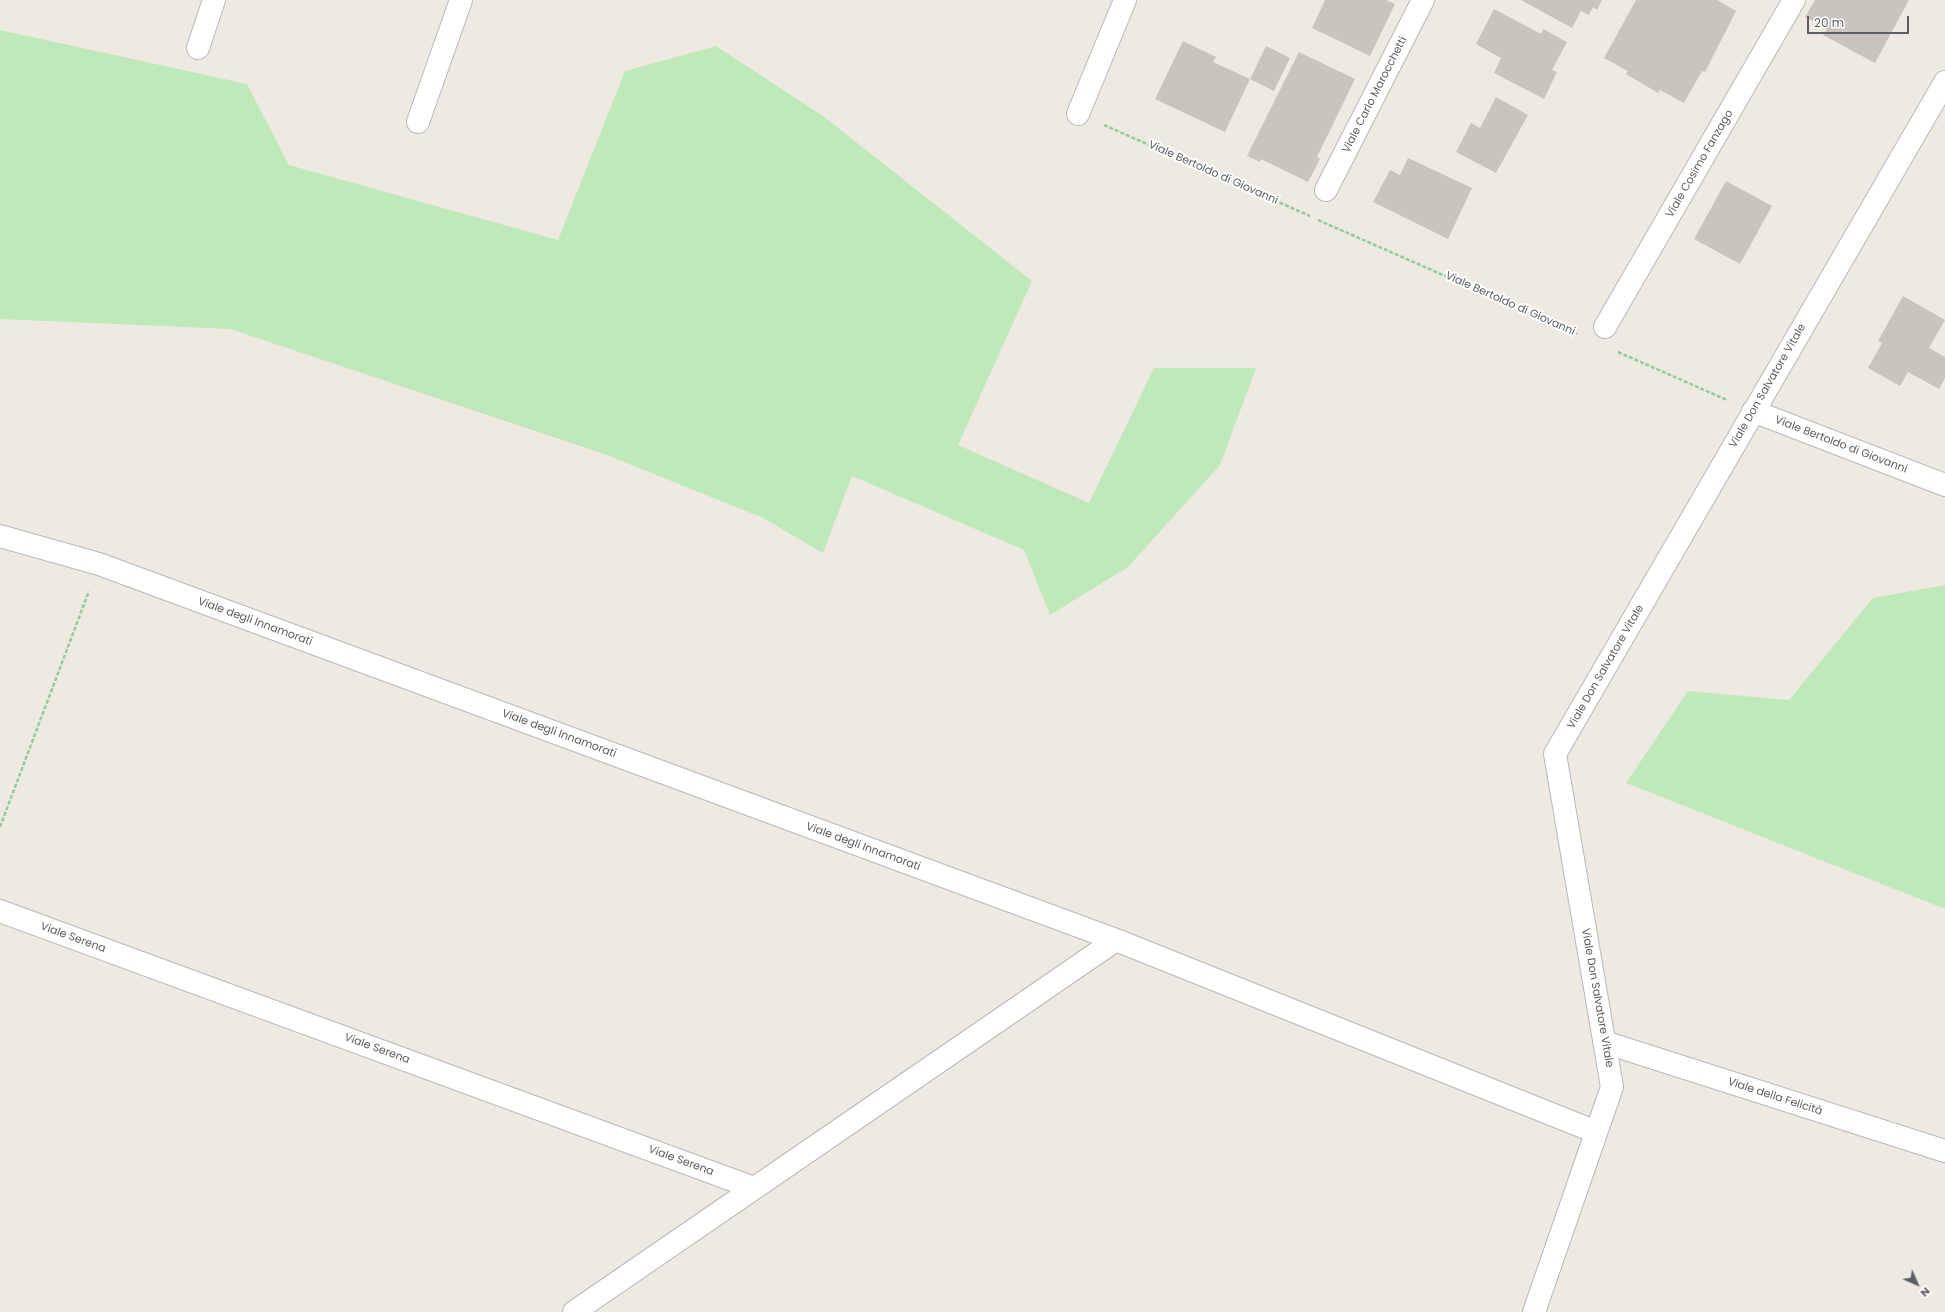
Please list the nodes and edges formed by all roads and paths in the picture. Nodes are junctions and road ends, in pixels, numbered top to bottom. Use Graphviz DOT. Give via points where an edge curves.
graph roads {
  1 [pos="214,0"];
  2 [pos="461,0"];
  3 [pos="1125,0"];
  4 [pos="1423,0"];
  5 [pos="1794,0"];
  6 [pos="198,48"];
  7 [pos="1945,82"];
  8 [pos="1078,114"];
  9 [pos="418,122"];
  10 [pos="1326,190"];
  11 [pos="1605,328"];
  12 [pos="1581,335"];
  13 [pos="1616,351"];
  14 [pos="1753,411"];
  15 [pos="1944,483"];
  16 [pos="0,536"];
  17 [pos="99,564"];
  18 [pos="0,827"];
  19 [pos="0,911"];
  20 [pos="1116,940"];
  21 [pos="1604,1042"];
  22 [pos="1596,1132"];
  23 [pos="1945,1151"];
  24 [pos="754,1188"];
  25 [pos="574,1312"];
  26 [pos="1534,1312"];
  1 -- 6 [label="street"];
  2 -- 9 [label="street"];
  3 -- 8 [label="street"];
  4 -- 10 [label="street, Viale Carlo Marocchetti"];
  5 -- 11 [label="street, Viale Cosimo Fanzago"];
  7 -- 14 [label="street, Viale Don Salvatore Vitale"];
  8 -- 12 [label="path, Viale Bertoldo di Giovanni"];
  13 -- 14 [label="path"];
  14 -- 15 [label="street, Viale Bertoldo di Giovanni"];
  14 -- 21 [label="street, Viale Don Salvatore Vitale" via="1555,754"];
  16 -- 17 [label="street, Viale degli Innamorati"];
  17 -- 18 [label="path"];
  17 -- 20 [label="street, Viale degli Innamorati"];
  19 -- 24 [label="street, Viale Serena"];
  20 -- 22 [label="street, Viale degli Innamorati"];
  20 -- 24 [label="street"];
  21 -- 22 [label="street, Viale Don Salvatore Vitale" via="1612,1087"];
  21 -- 23 [label="street, Viale della Felicità"];
  22 -- 26 [label="street, Viale Don Salvatore Vitale"];
  24 -- 25 [label="street"];
}
